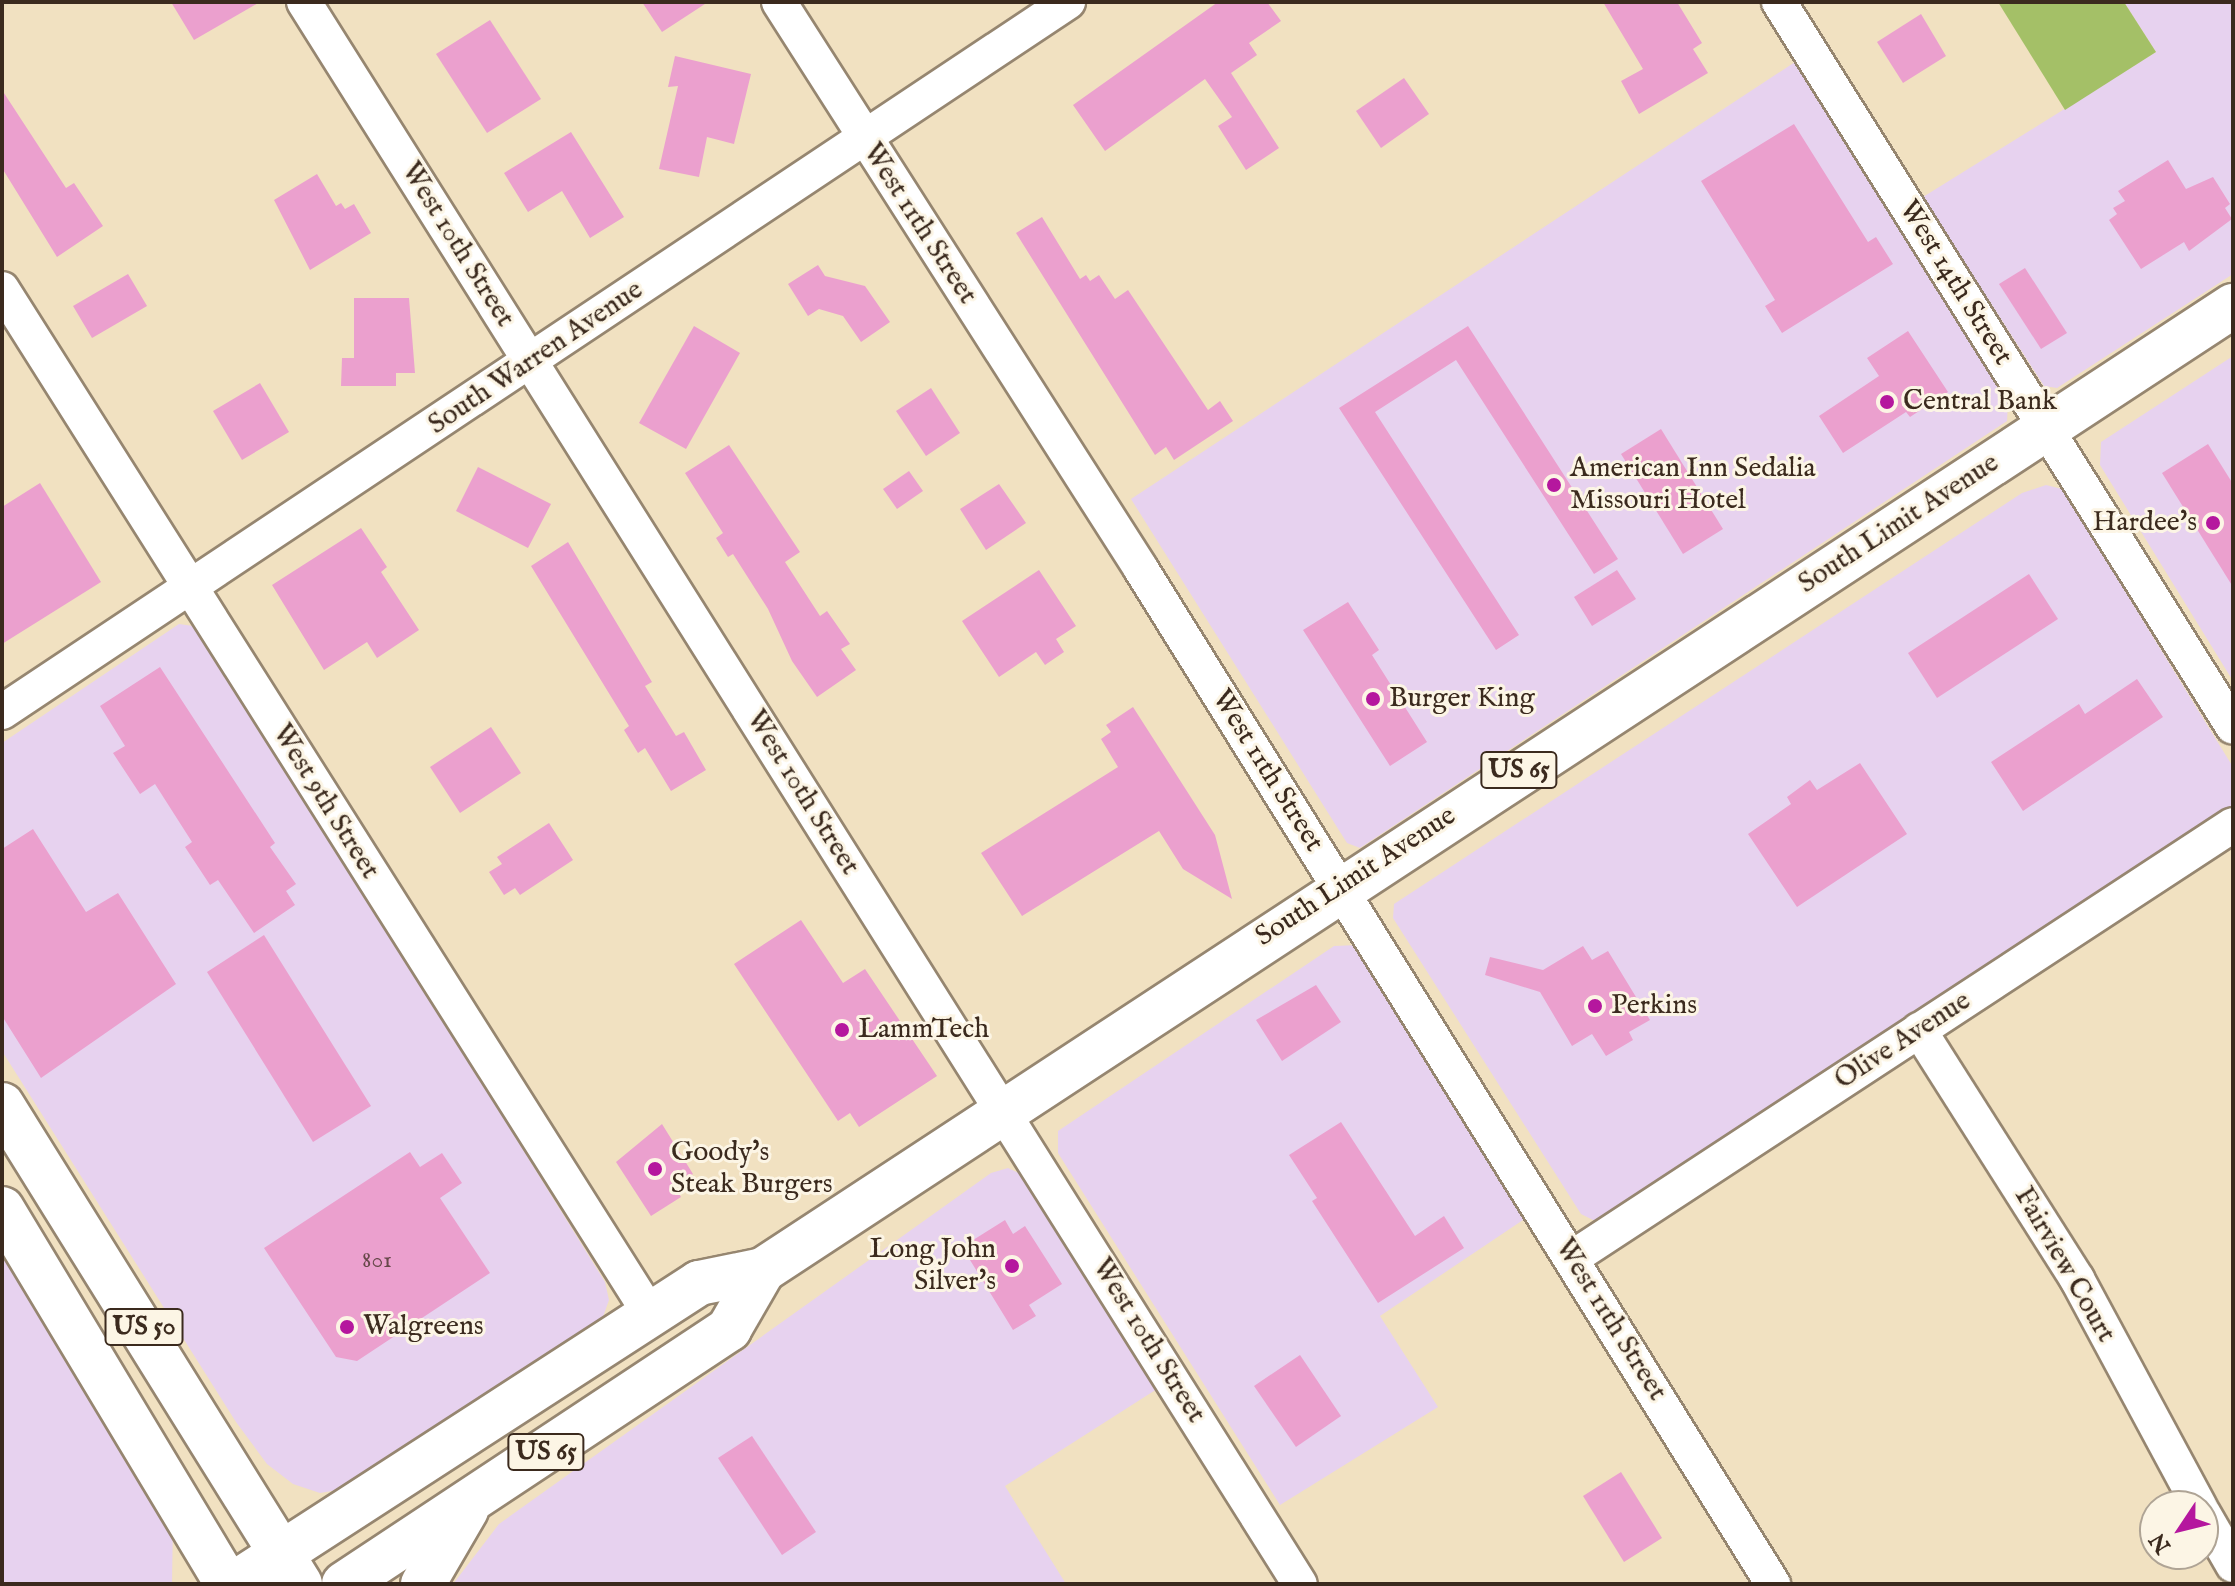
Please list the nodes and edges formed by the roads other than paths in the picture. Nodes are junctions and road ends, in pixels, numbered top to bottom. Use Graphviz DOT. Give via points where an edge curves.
graph roads {
  1 [pos="304,2"];
  2 [pos="779,2"];
  3 [pos="1068,2"];
  4 [pos="1779,2"];
  5 [pos="863,137"];
  6 [pos="2,289"];
  7 [pos="2233,306"];
  8 [pos="531,362"];
  9 [pos="2046,428"];
  10 [pos="190,588"];
  11 [pos="2,712"];
  12 [pos="2233,727"];
  13 [pos="2233,825"];
  14 [pos="1340,887"];
  15 [pos="1919,1030"];
  16 [pos="2,1105"];
  17 [pos="1002,1110"];
  18 [pos="2,1209"];
  19 [pos="1572,1258"];
  20 [pos="763,1270"];
  21 [pos="650,1314"];
  22 [pos="2190,1490"];
  23 [pos="474,1498"];
  24 [pos="2219,1541"];
  25 [pos="2233,1565"];
  26 [pos="291,1569"];
  27 [pos="227,1584"];
  28 [pos="234,1584"];
  29 [pos="344,1584"];
  30 [pos="423,1584"];
  31 [pos="1300,1584"];
  32 [pos="1773,1584"];
  1 -- 8 [label="street, West 10th Street"];
  2 -- 5 [label="street, West 11th Street"];
  3 -- 5 [label="street, South Warren Avenue"];
  4 -- 9 [label="street, West 14th Street"];
  5 -- 8 [label="street, South Warren Avenue"];
  5 -- 14 [label="street, West 11th Street"];
  6 -- 10 [label="street, West 9th Street"];
  7 -- 9 [label="highway, South Limit Avenue / US 65"];
  8 -- 10 [label="street, South Warren Avenue"];
  8 -- 17 [label="street, West 10th Street"];
  9 -- 12 [label="street, West 14th Street"];
  9 -- 14 [label="highway, South Limit Avenue / US 65"];
  10 -- 11 [label="street, South Warren Avenue"];
  10 -- 21 [label="street, West 9th Street"];
  13 -- 15 [label="street, Olive Avenue"];
  14 -- 17 [label="highway, South Limit Avenue / US 65"];
  14 -- 19 [label="street, West 11th Street"];
  15 -- 19 [label="street, Olive Avenue"];
  15 -- 22 [label="street, Fairview Court" via="2077,1279"];
  16 -- 26 [label="highway, US 50"];
  17 -- 20 [label="highway, South Limit Avenue / US 65"];
  17 -- 31 [label="street, West 10th Street"];
  18 -- 27 [label="highway, US 50"];
  19 -- 32 [label="street, West 11th Street"];
  20 -- 21 [label="highway, South Limit Avenue / US 65" via="699,1283"];
  20 -- 23 [label="highway, South Limit Avenue / US 65" via="729,1329"];
  21 -- 26 [label="highway, South Limit Avenue / US 65"];
  23 -- 29 [label="highway, South Limit Avenue / US 65"];
  23 -- 30 [label="highway"];
  24 -- 25 [label="street"];
  26 -- 28 [label="highway, South Limit Avenue / US 65"];
}
